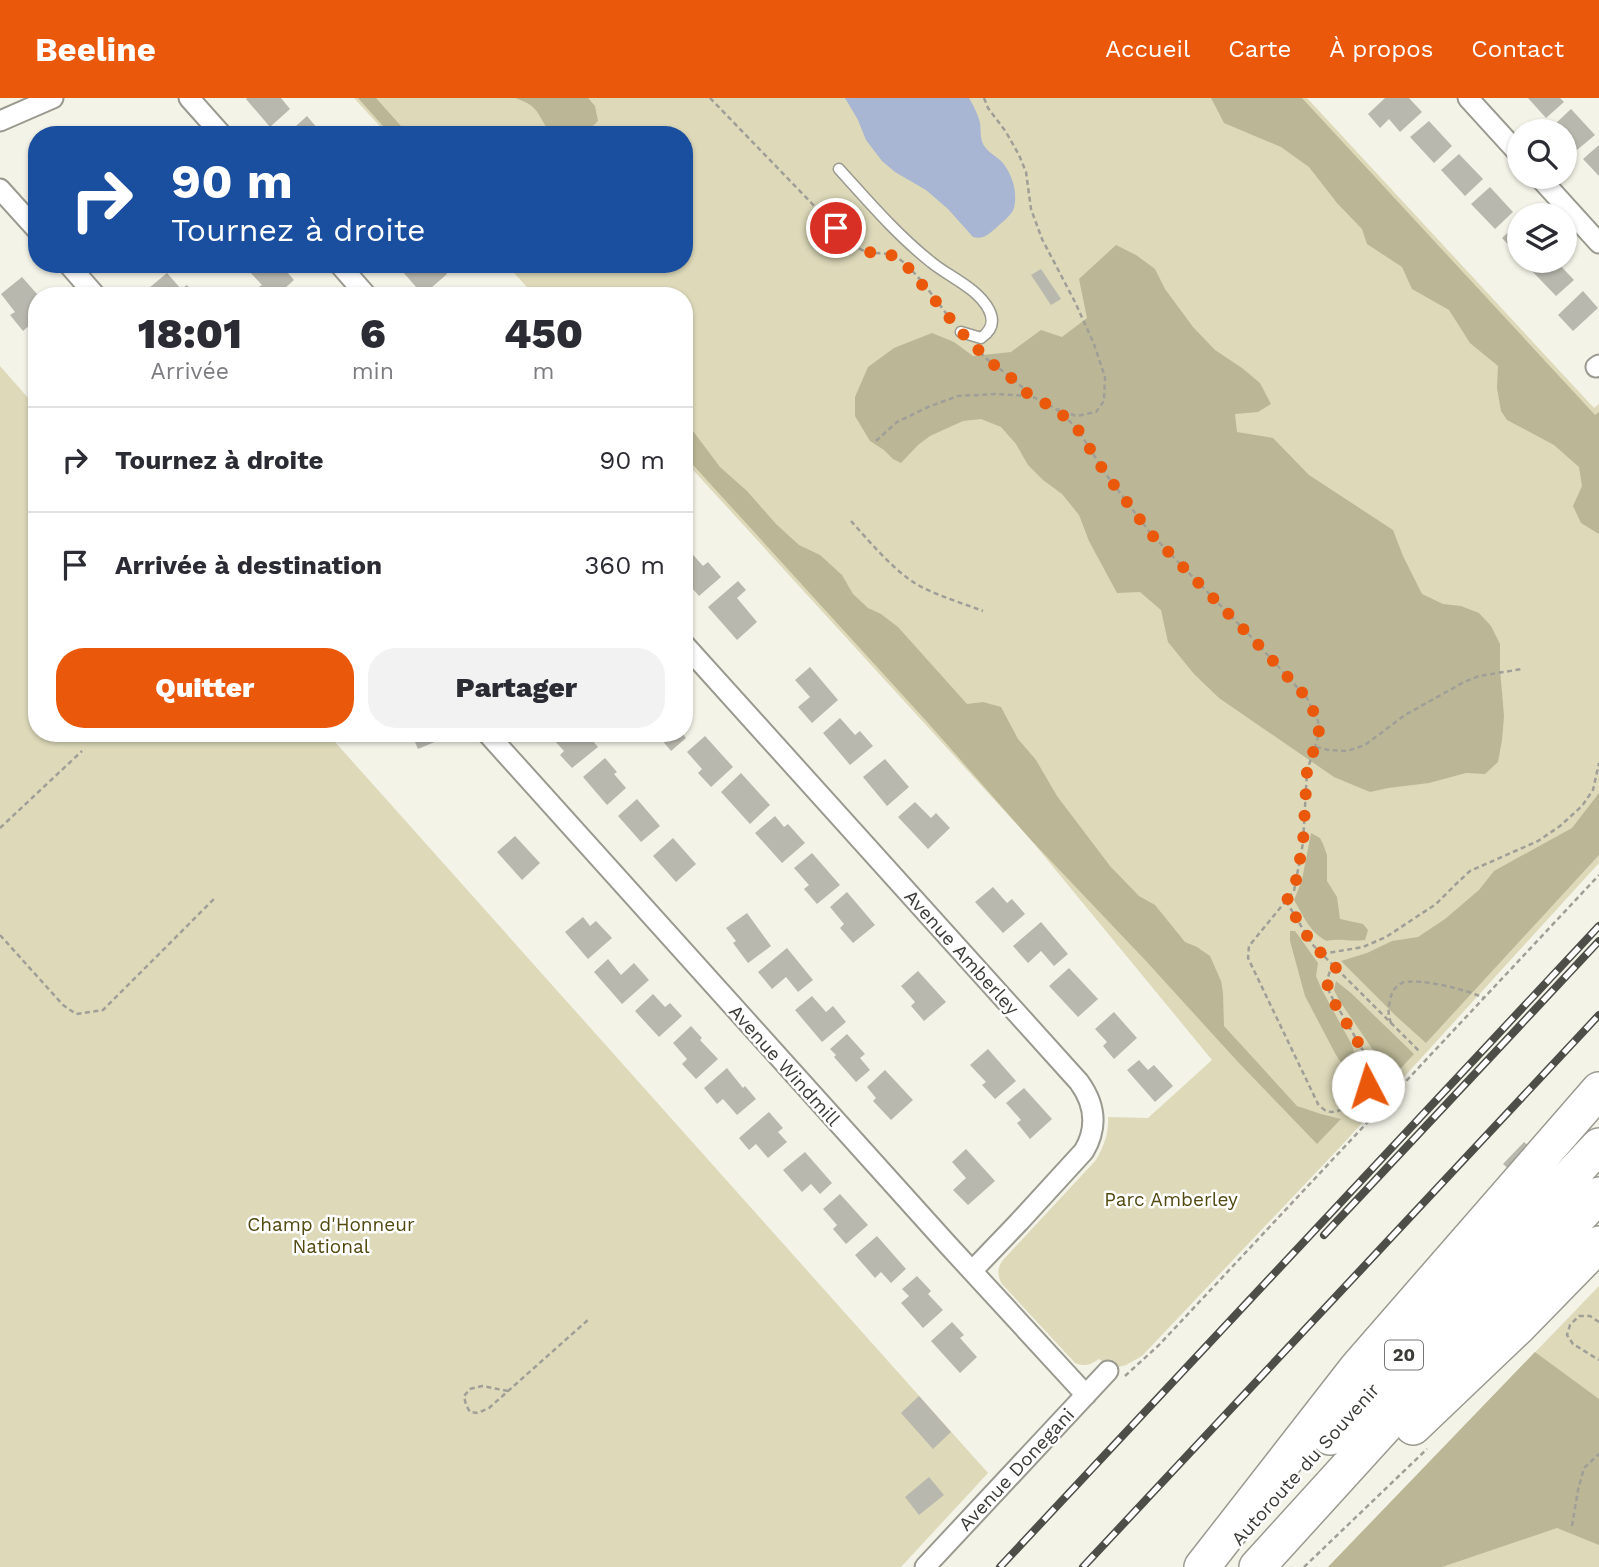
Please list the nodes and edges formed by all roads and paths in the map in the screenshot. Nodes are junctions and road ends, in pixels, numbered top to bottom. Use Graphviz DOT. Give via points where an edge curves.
graph roads {
  1 [pos="53,98"];
  2 [pos="189,98"];
  3 [pos="710,98"];
  4 [pos="984,98"];
  5 [pos="1468,98"];
  6 [pos="0,121"];
  7 [pos="214,126"];
  8 [pos="1507,142"];
  9 [pos="839,169"];
  10 [pos="0,189"];
  11 [pos="1550,189"];
  12 [pos="28,220"];
  13 [pos="1599,243"];
  14 [pos="76,273"];
  15 [pos="347,273"];
  16 [pos="88,287"];
  17 [pos="359,287"];
  18 [pos="961,332"];
  19 [pos="1031,397"];
  20 [pos="1055,408"];
  21 [pos="876,441"];
  22 [pos="852,521"];
  23 [pos="983,611"];
  24 [pos="693,654"];
  25 [pos="1522,669"];
  26 [pos="494,742"];
  27 [pos="1316,747"];
  28 [pos="82,751"];
  29 [pos="1599,763"];
  30 [pos="0,828"];
  31 [pos="1599,875"];
  32 [pos="214,899"];
  33 [pos="1286,901"];
  34 [pos="0,934"];
  35 [pos="1322,954"];
  36 [pos="1336,968"];
  37 [pos="1484,998"];
  38 [pos="1395,1028"];
  39 [pos="1420,1052"];
  40 [pos="1599,1090"];
  41 [pos="1599,1146"];
  42 [pos="1599,1195"];
  43 [pos="1599,1244"];
  44 [pos="972,1271"];
  45 [pos="589,1319"];
  46 [pos="1599,1322"];
  47 [pos="1599,1360"];
  48 [pos="1138,1364"];
  49 [pos="1108,1371"];
  50 [pos="508,1391"];
  51 [pos="1086,1395"];
  52 [pos="1599,1454"];
  53 [pos="1572,1526"];
  54 [pos="925,1567"];
  55 [pos="1202,1567"];
  56 [pos="1212,1567"];
  57 [pos="1257,1567"];
  58 [pos="1267,1567"];
  1 -- 6 [label="street"];
  2 -- 7 [label="street"];
  3 -- 18 [label="path" via="853,246 895,256 906,265"];
  4 -- 20 [label="path" via="1019,155 1038,229 1075,302 1105,377 1104,401 1096,412 1076,416"];
  5 -- 8 [label="street"];
  9 -- 18 [label="lane" via="900,234 977,295 989,310 993,322 989,332 981,338"];
  10 -- 12 [label="street"];
  11 -- 13 [label="street"];
  14 -- 16 [label="street"];
  15 -- 17 [label="street"];
  18 -- 19 [label="path"];
  19 -- 20 [label="path"];
  19 -- 21 [label="path" via="958,396 897,422"];
  20 -- 27 [label="path" via="1077,428 1151,534 1307,698 1318,721"];
  22 -- 23 [label="path" via="916,584"];
  24 -- 44 [label="street, Avenue Amberley" via="1088,1096 1094,1124 1084,1151"];
  25 -- 27 [label="path" via="1464,682 1405,715 1365,746 1347,751"];
  26 -- 44 [label="street, Avenue Windmill"];
  27 -- 33 [label="path" via="1307,771 1294,891"];
  28 -- 30 [label="path"];
  29 -- 35 [label="path" via="1582,806 1538,841 1470,872 1436,904 1386,937 1363,947"];
  31 -- 37 [label="path"];
  32 -- 34 [label="path" via="103,1010 76,1014 63,1005"];
  33 -- 35 [label="path"];
  33 -- 36 [label="path" via="1249,946 1248,958 1318,1104 1333,1112 1364,1093 1371,1066 1329,994 1328,977"];
  35 -- 36 [label="path"];
  36 -- 38 [label="path"];
  37 -- 38 [label="path" via="1438,985 1403,983 1390,998 1389,1019"];
  37 -- 48 [label="path"];
  38 -- 39 [label="path"];
  40 -- 55 [label="highway" via="1506,1190 1357,1368"];
  41 -- 56 [label="highway, Autoroute du Souvenir / 20"];
  42 -- 57 [label="highway, Autoroute du Souvenir / 20"];
  43 -- 58 [label="highway"];
  44 -- 51 [label="street, Avenue Windmill"];
  45 -- 50 [label="path"];
  46 -- 47 [label="path" via="1579,1315 1567,1335"];
  49 -- 51 [label="street, Avenue Donegani"];
  50 -- 50 [label="path" via="478,1413 470,1412 464,1396 470,1388 482,1386"];
  51 -- 54 [label="street, Avenue Donegani"];
  52 -- 53 [label="path" via="1584,1468"];
}
